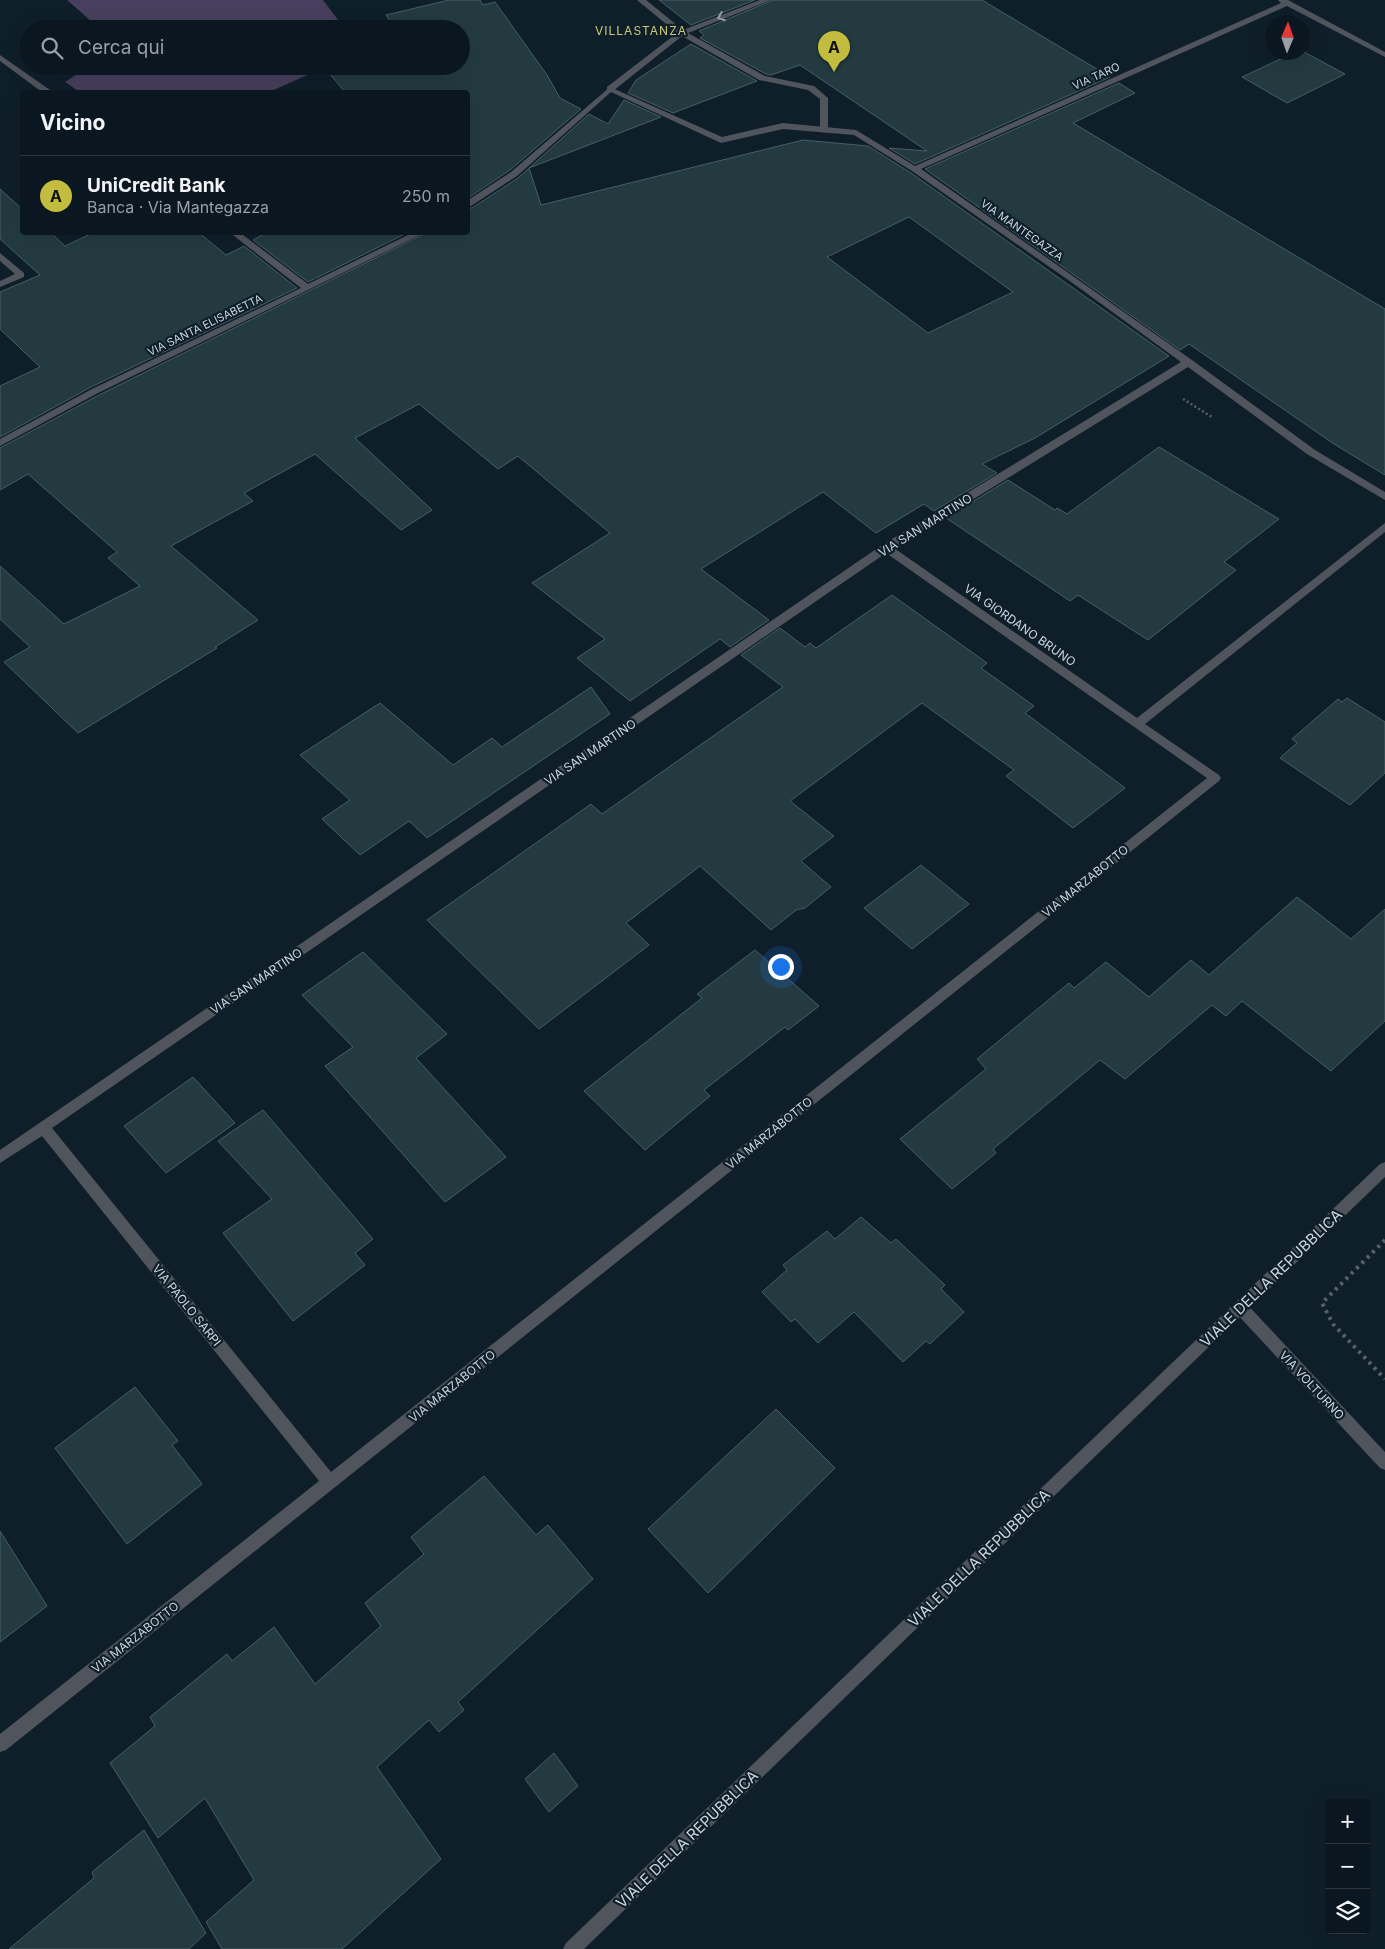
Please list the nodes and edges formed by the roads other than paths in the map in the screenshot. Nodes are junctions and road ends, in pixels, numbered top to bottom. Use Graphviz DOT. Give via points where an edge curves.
graph roads {
  1 [pos="641,0"];
  2 [pos="767,0"];
  3 [pos="1284,1"];
  4 [pos="682,33"];
  5 [pos="1385,55"];
  6 [pos="0,57"];
  7 [pos="20,72"];
  8 [pos="24,75"];
  9 [pos="610,89"];
  10 [pos="44,90"];
  11 [pos="824,130"];
  12 [pos="915,169"];
  13 [pos="470,203"];
  14 [pos="238,235"];
  15 [pos="416,235"];
  16 [pos="0,256"];
  17 [pos="0,284"];
  18 [pos="307,288"];
  19 [pos="1190,362"];
  20 [pos="0,442"];
  21 [pos="1385,497"];
  22 [pos="1385,527"];
  23 [pos="886,548"];
  24 [pos="1137,724"];
  25 [pos="44,1127"];
  26 [pos="0,1157"];
  27 [pos="1385,1168"];
  28 [pos="1240,1307"];
  29 [pos="1385,1463"];
  30 [pos="330,1483"];
  31 [pos="0,1744"];
  32 [pos="572,1949"];
  1 -- 4 [label="street"];
  2 -- 4 [label="street, one-way"];
  3 -- 5 [label="street"];
  3 -- 12 [label="street, VIA TARO"];
  4 -- 9 [label="street"];
  4 -- 11 [label="street" via="762,78 811,88 824,98"];
  6 -- 7 [label="street"];
  8 -- 10 [label="street"];
  9 -- 11 [label="street, VIA MANTEGAZZA" via="721,140 783,126"];
  9 -- 13 [label="street" via="514,174"];
  11 -- 12 [label="street, VIA MANTEGAZZA" via="856,133"];
  12 -- 19 [label="street, VIA MANTEGAZZA"];
  14 -- 18 [label="street"];
  15 -- 18 [label="street, VIA SANTA ELISABETTA"];
  16 -- 17 [label="street" via="21,275"];
  18 -- 20 [label="street, VIA SANTA ELISABETTA" via="95,391"];
  19 -- 21 [label="street, VIA MANTEGAZZA" via="1311,452"];
  19 -- 23 [label="street, VIA SAN MARTINO"];
  22 -- 24 [label="street"];
  23 -- 24 [label="street, VIA GIORDANO BRUNO"];
  23 -- 25 [label="street, VIA SAN MARTINO"];
  24 -- 30 [label="street, VIA MARZABOTTO" via="1215,778"];
  25 -- 26 [label="street, VIA SAN MARTINO"];
  25 -- 30 [label="street, VIA PAOLO SARPI"];
  27 -- 28 [label="street, VIALE DELLA REPUBBLICA"];
  28 -- 29 [label="street, VIA VOLTURNO"];
  28 -- 32 [label="street, VIALE DELLA REPUBBLICA"];
  30 -- 31 [label="street, VIA MARZABOTTO"];
}
